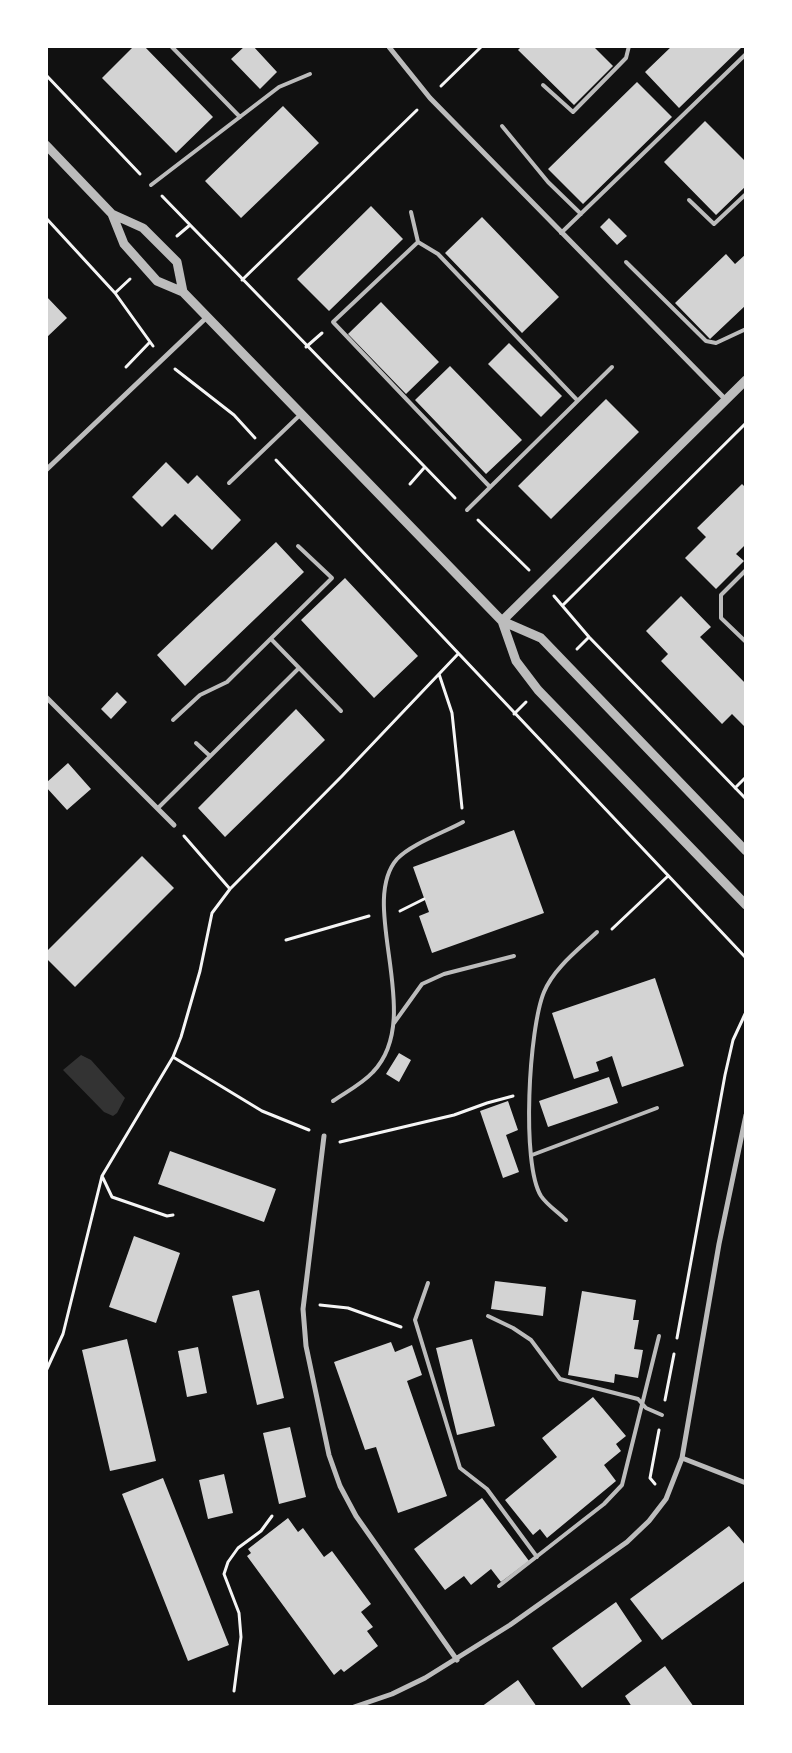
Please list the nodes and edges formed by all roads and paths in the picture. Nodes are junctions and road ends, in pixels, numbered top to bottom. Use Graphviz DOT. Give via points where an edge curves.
graph roads {
  1 [pos="170,46"];
  2 [pos="482,46"];
  3 [pos="629,46"];
  4 [pos="389,48"];
  5 [pos="746,54"];
  6 [pos="310,74"];
  7 [pos="46,75"];
  8 [pos="543,85"];
  9 [pos="430,98"];
  10 [pos="240,117"];
  11 [pos="502,126"];
  12 [pos="46,145"];
  13 [pos="151,185"];
  14 [pos="746,194"];
  15 [pos="689,200"];
  16 [pos="411,212"];
  17 [pos="112,214"];
  18 [pos="581,214"];
  19 [pos="46,218"];
  20 [pos="561,233"];
  21 [pos="418,242"];
  22 [pos="626,262"];
  23 [pos="242,280"];
  24 [pos="183,292"];
  25 [pos="208,316"];
  26 [pos="746,329"];
  27 [pos="164,358"];
  28 [pos="612,367"];
  29 [pos="746,380"];
  30 [pos="726,399"];
  31 [pos="577,400"];
  32 [pos="302,413"];
  33 [pos="746,424"];
  34 [pos="265,448"];
  35 [pos="424,468"];
  36 [pos="46,470"];
  37 [pos="229,483"];
  38 [pos="410,484"];
  39 [pos="490,487"];
  40 [pos="467,510"];
  41 [pos="298,546"];
  42 [pos="746,570"];
  43 [pos="541,582"];
  44 [pos="563,605"];
  45 [pos="502,621"];
  46 [pos="271,639"];
  47 [pos="746,642"];
  48 [pos="458,654"];
  49 [pos="299,668"];
  50 [pos="439,674"];
  51 [pos="46,697"];
  52 [pos="341,711"];
  53 [pos="173,720"];
  54 [pos="196,743"];
  55 [pos="210,756"];
  56 [pos="746,777"];
  57 [pos="735,788"];
  58 [pos="746,799"];
  59 [pos="158,808"];
  60 [pos="463,822"];
  61 [pos="174,825"];
  62 [pos="746,851"];
  63 [pos="668,876"];
  64 [pos="230,888"];
  65 [pos="424,899"];
  66 [pos="746,905"];
  67 [pos="385,912"];
  68 [pos="596,932"];
  69 [pos="286,940"];
  70 [pos="514,956"];
  71 [pos="746,958"];
  72 [pos="746,1012"];
  73 [pos="394,1023"];
  74 [pos="173,1057"];
  75 [pos="528,1092"];
  76 [pos="333,1100"];
  77 [pos="657,1108"];
  78 [pos="746,1115"];
  79 [pos="324,1136"];
  80 [pos="532,1155"];
  81 [pos="102,1176"];
  82 [pos="173,1216"];
  83 [pos="566,1220"];
  84 [pos="428,1283"];
  85 [pos="303,1309"];
  86 [pos="488,1316"];
  87 [pos="418,1333"];
  88 [pos="659,1336"];
  89 [pos="46,1371"];
  90 [pos="642,1404"];
  91 [pos="662,1415"];
  92 [pos="682,1458"];
  93 [pos="746,1482"];
  94 [pos="666,1499"];
  95 [pos="272,1516"];
  96 [pos="536,1557"];
  97 [pos="499,1586"];
  98 [pos="457,1660"];
  99 [pos="234,1690"];
  100 [pos="354,1707"];
  1 -- 10 [label="lane"];
  2 -- 9 [label="path"];
  3 -- 8 [label="lane" via="626,58 573,112"];
  4 -- 9 [label="street"];
  5 -- 18 [label="lane"];
  6 -- 10 [label="lane" via="278,87"];
  7 -- 13 [label="path"];
  9 -- 20 [label="street"];
  9 -- 23 [label="path"];
  10 -- 13 [label="lane"];
  11 -- 18 [label="lane" via="548,182"];
  12 -- 17 [label="street"];
  13 -- 23 [label="path"];
  14 -- 15 [label="lane" via="714,224"];
  16 -- 21 [label="lane"];
  17 -- 24 [label="street" via="124,244 157,281"];
  17 -- 24 [label="street" via="143,228 177,262"];
  18 -- 20 [label="lane"];
  19 -- 27 [label="path" via="115,293"];
  20 -- 30 [label="street"];
  21 -- 31 [label="lane" via="438,254"];
  21 -- 39 [label="lane" via="333,322"];
  22 -- 26 [label="lane" via="706,341 716,343"];
  23 -- 35 [label="path"];
  24 -- 25 [label="street"];
  25 -- 27 [label="street"];
  25 -- 32 [label="street"];
  27 -- 34 [label="path" via="234,416"];
  27 -- 36 [label="street"];
  28 -- 31 [label="lane"];
  29 -- 30 [label="street"];
  30 -- 43 [label="street"];
  31 -- 39 [label="lane"];
  32 -- 34 [label="lane"];
  32 -- 45 [label="street"];
  33 -- 44 [label="path"];
  34 -- 37 [label="lane"];
  34 -- 48 [label="path"];
  35 -- 38 [label="path"];
  35 -- 40 [label="path"];
  39 -- 40 [label="lane"];
  40 -- 43 [label="path"];
  41 -- 46 [label="lane" via="332,578"];
  42 -- 47 [label="lane" via="721,595 721,618"];
  43 -- 44 [label="path"];
  43 -- 45 [label="street"];
  44 -- 57 [label="path" via="589,637"];
  45 -- 62 [label="street" via="540,638"];
  45 -- 66 [label="street" via="516,661 538,690"];
  46 -- 49 [label="lane"];
  46 -- 53 [label="lane" via="227,682 200,695"];
  48 -- 50 [label="path"];
  48 -- 63 [label="path"];
  49 -- 52 [label="lane"];
  49 -- 55 [label="lane"];
  50 -- 60 [label="path" via="452,713"];
  50 -- 64 [label="path"];
  51 -- 59 [label="street"];
  54 -- 55 [label="lane"];
  55 -- 59 [label="lane"];
  56 -- 57 [label="path"];
  57 -- 58 [label="path"];
  59 -- 61 [label="street"];
  60 -- 67 [label="lane" via="405,852 397,860 389,872"];
  61 -- 64 [label="path"];
  63 -- 68 [label="path" via="606,934"];
  63 -- 71 [label="path"];
  64 -- 74 [label="path" via="212,913 200,970"];
  65 -- 67 [label="path" via="402,910"];
  67 -- 69 [label="path"];
  67 -- 73 [label="lane"];
  68 -- 75 [label="lane" via="557,971 544,992 532,1043"];
  70 -- 73 [label="lane" via="444,974 422,984"];
  72 -- 91 [label="path" via="733,1040 725,1075"];
  73 -- 76 [label="lane" via="387,1052 374,1072"];
  74 -- 79 [label="path" via="262,1111"];
  74 -- 81 [label="path"];
  75 -- 79 [label="path" via="400,1130 338,1142"];
  75 -- 80 [label="lane"];
  77 -- 80 [label="lane"];
  78 -- 92 [label="street" via="719,1244"];
  79 -- 85 [label="street"];
  80 -- 83 [label="lane" via="534,1177 541,1196"];
  81 -- 82 [label="path" via="112,1197"];
  81 -- 89 [label="path" via="63,1334"];
  84 -- 87 [label="lane" via="414,1320"];
  85 -- 87 [label="path" via="317,1305 348,1308"];
  85 -- 98 [label="street" via="306,1346 340,1486 356,1516"];
  86 -- 90 [label="lane" via="530,1340 560,1379 638,1399"];
  87 -- 96 [label="lane" via="460,1468 488,1489"];
  88 -- 90 [label="lane"];
  90 -- 91 [label="lane"];
  90 -- 96 [label="lane" via="622,1485 604,1504"];
  91 -- 94 [label="path" via="650,1478"];
  92 -- 93 [label="street"];
  92 -- 94 [label="street"];
  94 -- 98 [label="street" via="627,1542"];
  95 -- 99 [label="path" via="261,1532 238,1548 224,1574 238,1613 242,1637"];
  96 -- 97 [label="lane"];
  98 -- 100 [label="street" via="400,1690"];
}
